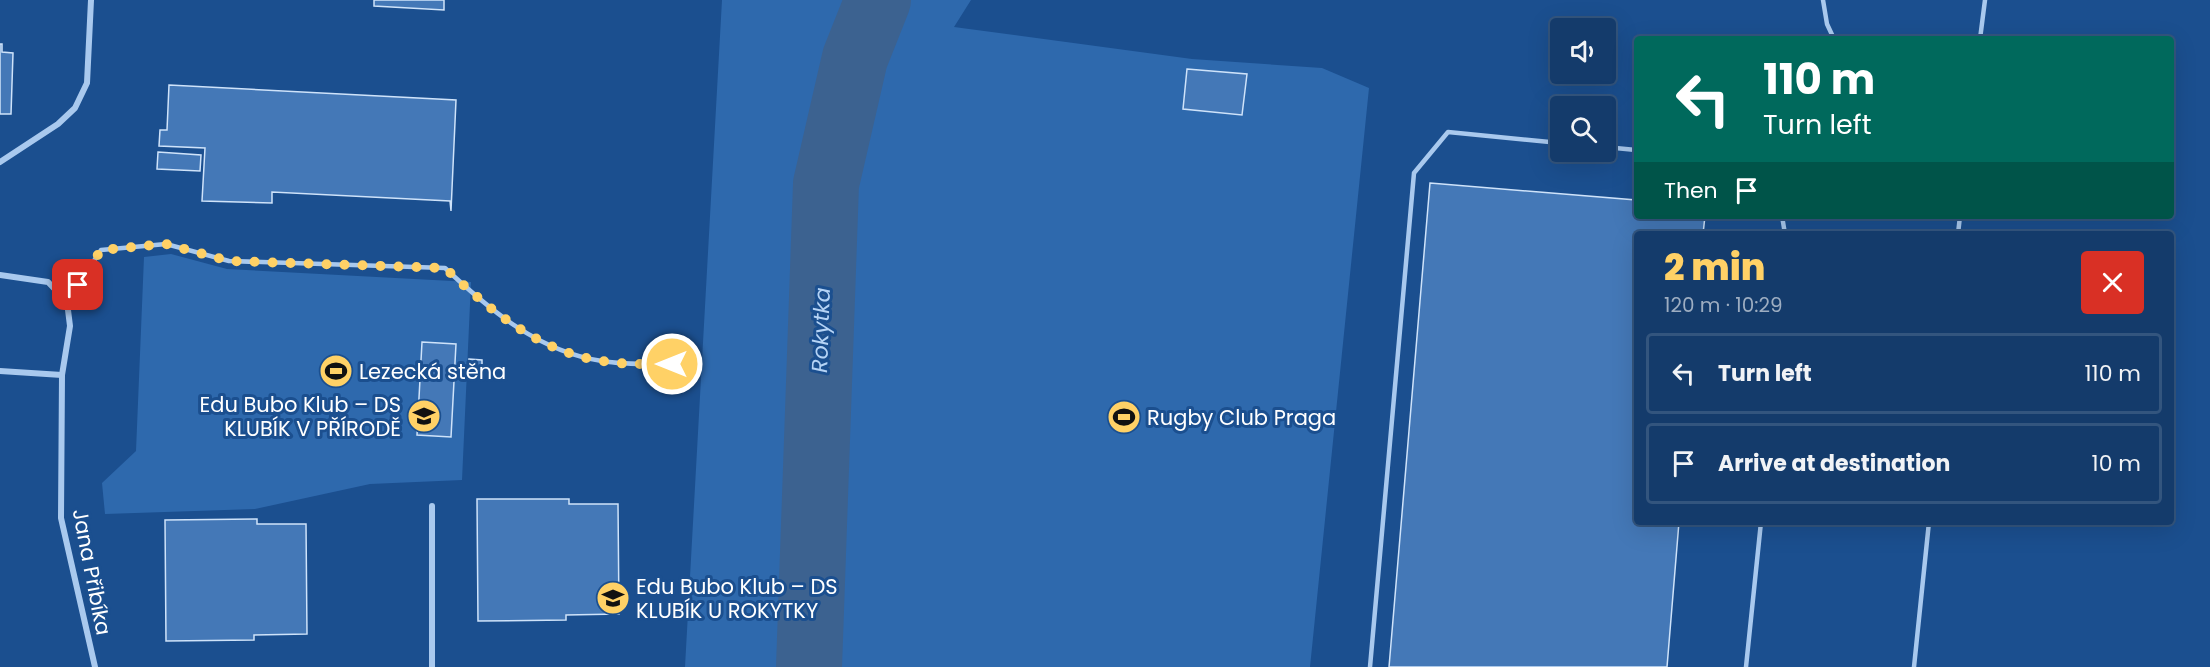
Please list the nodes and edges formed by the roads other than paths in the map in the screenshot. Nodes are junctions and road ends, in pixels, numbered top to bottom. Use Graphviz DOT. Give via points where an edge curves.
graph roads {
  1 [pos="90,0"];
  2 [pos="1822,0"];
  3 [pos="1985,0"];
  4 [pos="1833,36"];
  5 [pos="1980,36"];
  6 [pos="1550,142"];
  7 [pos="1616,148"];
  8 [pos="1634,150"];
  9 [pos="0,162"];
  10 [pos="0,275"];
  11 [pos="67,302"];
  12 [pos="672,364"];
  13 [pos="0,371"];
  14 [pos="62,375"];
  15 [pos="432,506"];
  16 [pos="1761,525"];
  17 [pos="1929,525"];
  18 [pos="95,667"];
  19 [pos="432,667"];
  20 [pos="1370,667"];
  21 [pos="1746,667"];
  22 [pos="1914,667"];
  1 -- 9 [label="street" via="87,83 75,108 58,124"];
  2 -- 4 [label="lane"];
  3 -- 5 [label="lane"];
  6 -- 20 [label="lane" via="1448,132 1414,173"];
  7 -- 8 [label="lane"];
  10 -- 11 [label="street" via="48,282"];
  11 -- 12 [label="lane" via="101,250 166,244 229,261 445,268 510,324 559,350 600,361"];
  11 -- 14 [label="street, Jana Přibíka" via="70,326"];
  13 -- 14 [label="street"];
  14 -- 18 [label="street, Jana Přibíka" via="61,518"];
  15 -- 19 [label="street"];
  16 -- 21 [label="lane"];
  17 -- 22 [label="lane"];
}
